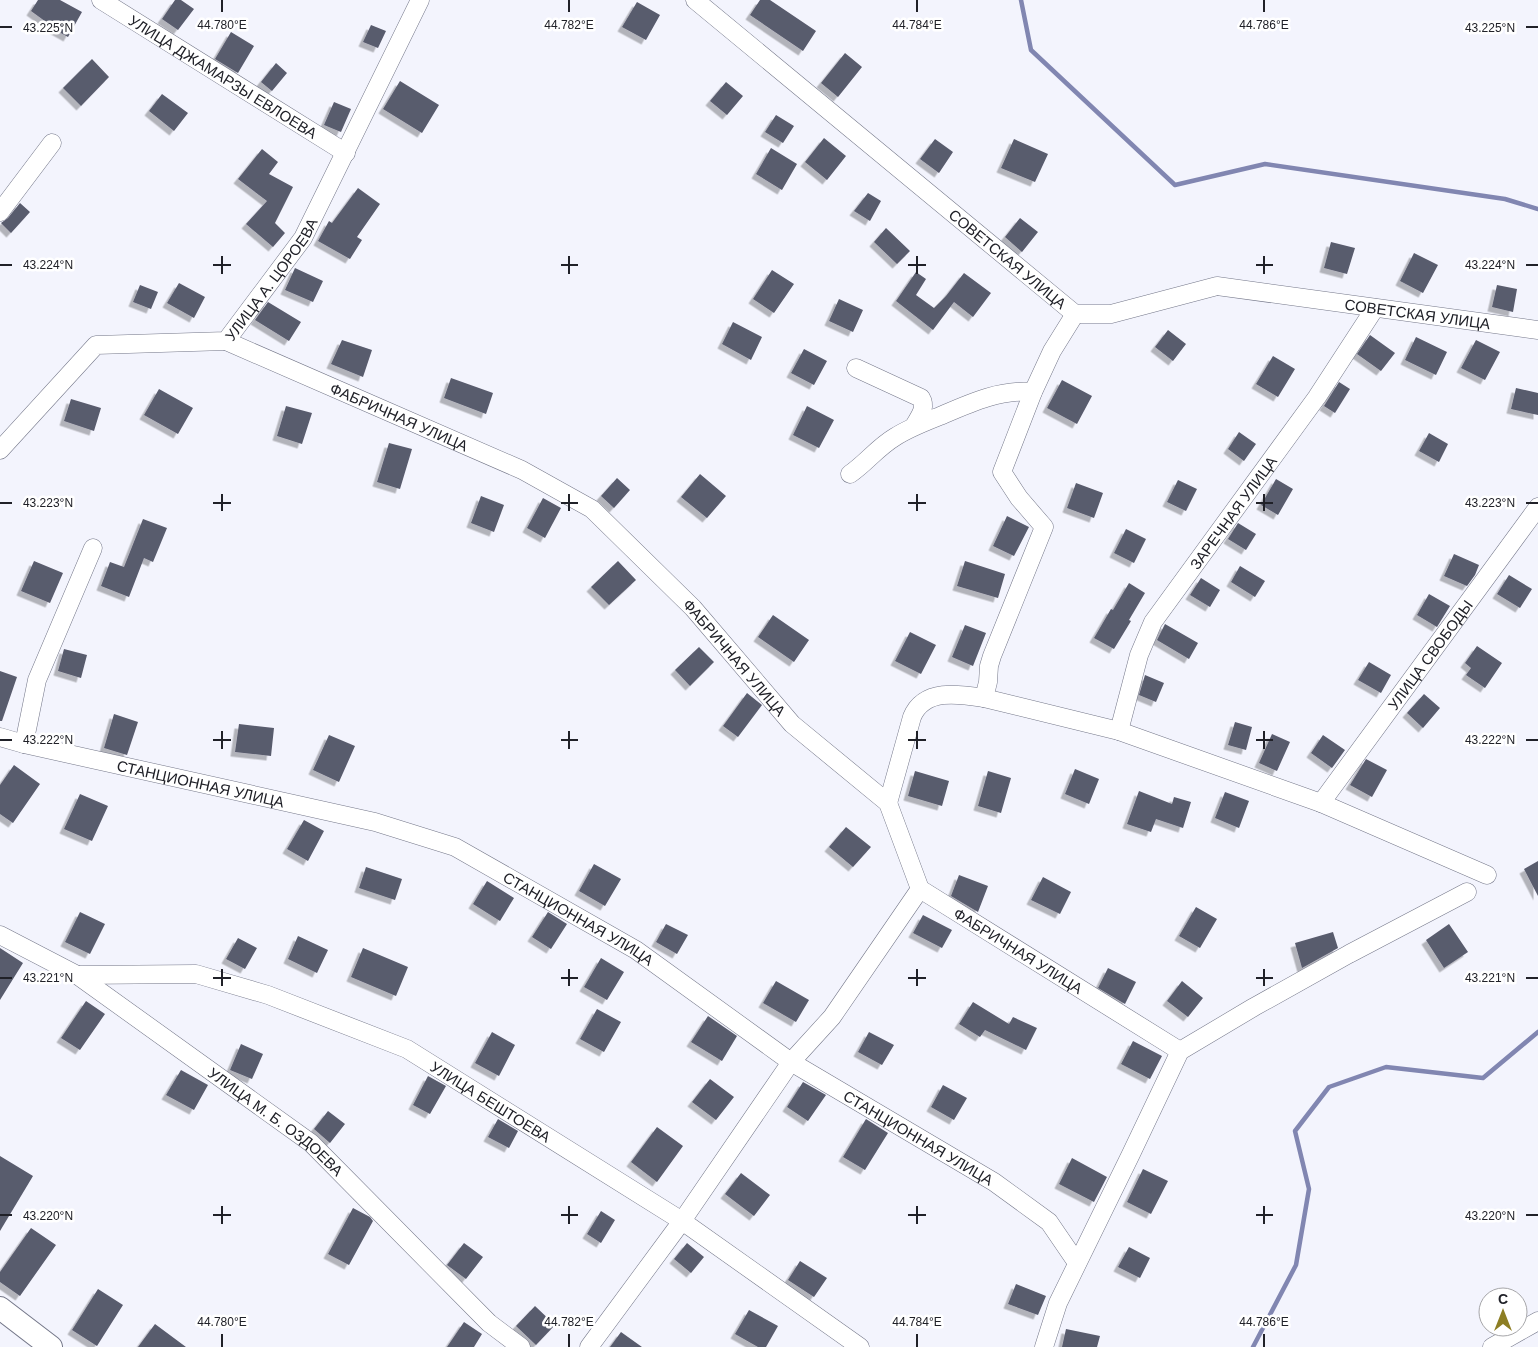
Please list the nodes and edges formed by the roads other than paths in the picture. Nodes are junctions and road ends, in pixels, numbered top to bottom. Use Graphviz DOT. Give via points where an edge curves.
graph roads {
  1 [pos="101,0"];
  2 [pos="420,0"];
  3 [pos="695,0"];
  4 [pos="52,143"];
  5 [pos="346,153"];
  6 [pos="0,212"];
  7 [pos="1375,308"];
  8 [pos="1075,314"];
  9 [pos="1538,330"];
  10 [pos="226,341"];
  11 [pos="856,368"];
  12 [pos="1033,392"];
  13 [pos="914,426"];
  14 [pos="0,450"];
  15 [pos="850,474"];
  16 [pos="1538,507"];
  17 [pos="94,548"];
  18 [pos="984,698"];
  19 [pos="1119,731"];
  20 [pos="0,737"];
  21 [pos="24,744"];
  22 [pos="888,803"];
  23 [pos="1321,803"];
  24 [pos="1487,876"];
  25 [pos="920,889"];
  26 [pos="1467,892"];
  27 [pos="0,935"];
  28 [pos="77,975"];
  29 [pos="1180,1051"];
  30 [pos="791,1062"];
  31 [pos="682,1221"];
  32 [pos="1077,1263"];
  33 [pos="0,1308"];
  34 [pos="1538,1321"];
  35 [pos="51,1347"];
  36 [pos="521,1347"];
  37 [pos="589,1347"];
  38 [pos="860,1347"];
  39 [pos="1044,1347"];
  40 [pos="1492,1347"];
  1 -- 5 [label="street, УЛИЦА ДЖАМАРЗЫ ЕВЛОЕВА"];
  2 -- 5 [label="street, УЛИЦА А. ЦОРОЕВА"];
  3 -- 8 [label="street, СОВЕТСКАЯ УЛИЦА"];
  4 -- 6 [label="street"];
  5 -- 10 [label="street, УЛИЦА А. ЦОРОЕВА" via="303,238"];
  7 -- 8 [label="street, СОВЕТСКАЯ УЛИЦА" via="1217,286 1111,314"];
  7 -- 9 [label="street, СОВЕТСКАЯ УЛИЦА"];
  7 -- 19 [label="street, ЗАРЕЧНАЯ УЛИЦА" via="1317,396 1153,622 1139,655"];
  8 -- 12 [label="street" via="1052,351"];
  10 -- 14 [label="street, УЛИЦА А. ЦОРОЕВА" via="96,345"];
  10 -- 22 [label="street, ФАБРИЧНАЯ УЛИЦА" via="522,470 592,509 693,608 792,724"];
  11 -- 13 [label="street" via="921,398 924,408"];
  12 -- 13 [label="street" via="999,394"];
  12 -- 18 [label="street" via="1002,472 1044,527 990,661"];
  13 -- 15 [label="street" via="885,444"];
  16 -- 23 [label="street, УЛИЦА СВОБОДЫ"];
  17 -- 21 [label="street" via="37,680"];
  18 -- 19 [label="street"];
  18 -- 22 [label="street" via="944,695 918,705"];
  19 -- 23 [label="street"];
  20 -- 21 [label="street, СТАНЦИОННАЯ УЛИЦА"];
  21 -- 30 [label="street, СТАНЦИОННАЯ УЛИЦА" via="375,822 455,847 636,950"];
  22 -- 25 [label="street"];
  23 -- 24 [label="street"];
  25 -- 29 [label="street, ФАБРИЧНАЯ УЛИЦА"];
  25 -- 30 [label="street" via="832,1017"];
  26 -- 29 [label="street" via="1349,954"];
  27 -- 28 [label="street, УЛИЦА М. Б. ОЗДОЕВА"];
  28 -- 31 [label="street, УЛИЦА БЕШТОЕВА" via="196,974 268,995 406,1049"];
  28 -- 36 [label="street, УЛИЦА М. Б. ОЗДОЕВА" via="311,1144 489,1323"];
  29 -- 32 [label="street"];
  30 -- 31 [label="street"];
  30 -- 32 [label="street, СТАНЦИОННАЯ УЛИЦА" via="994,1182 1049,1222"];
  31 -- 37 [label="street"];
  31 -- 38 [label="street, УЛИЦА БЕШТОЕВА"];
  32 -- 39 [label="street" via="1058,1303"];
  33 -- 35 [label="main road"];
  34 -- 40 [label="street"];
}
